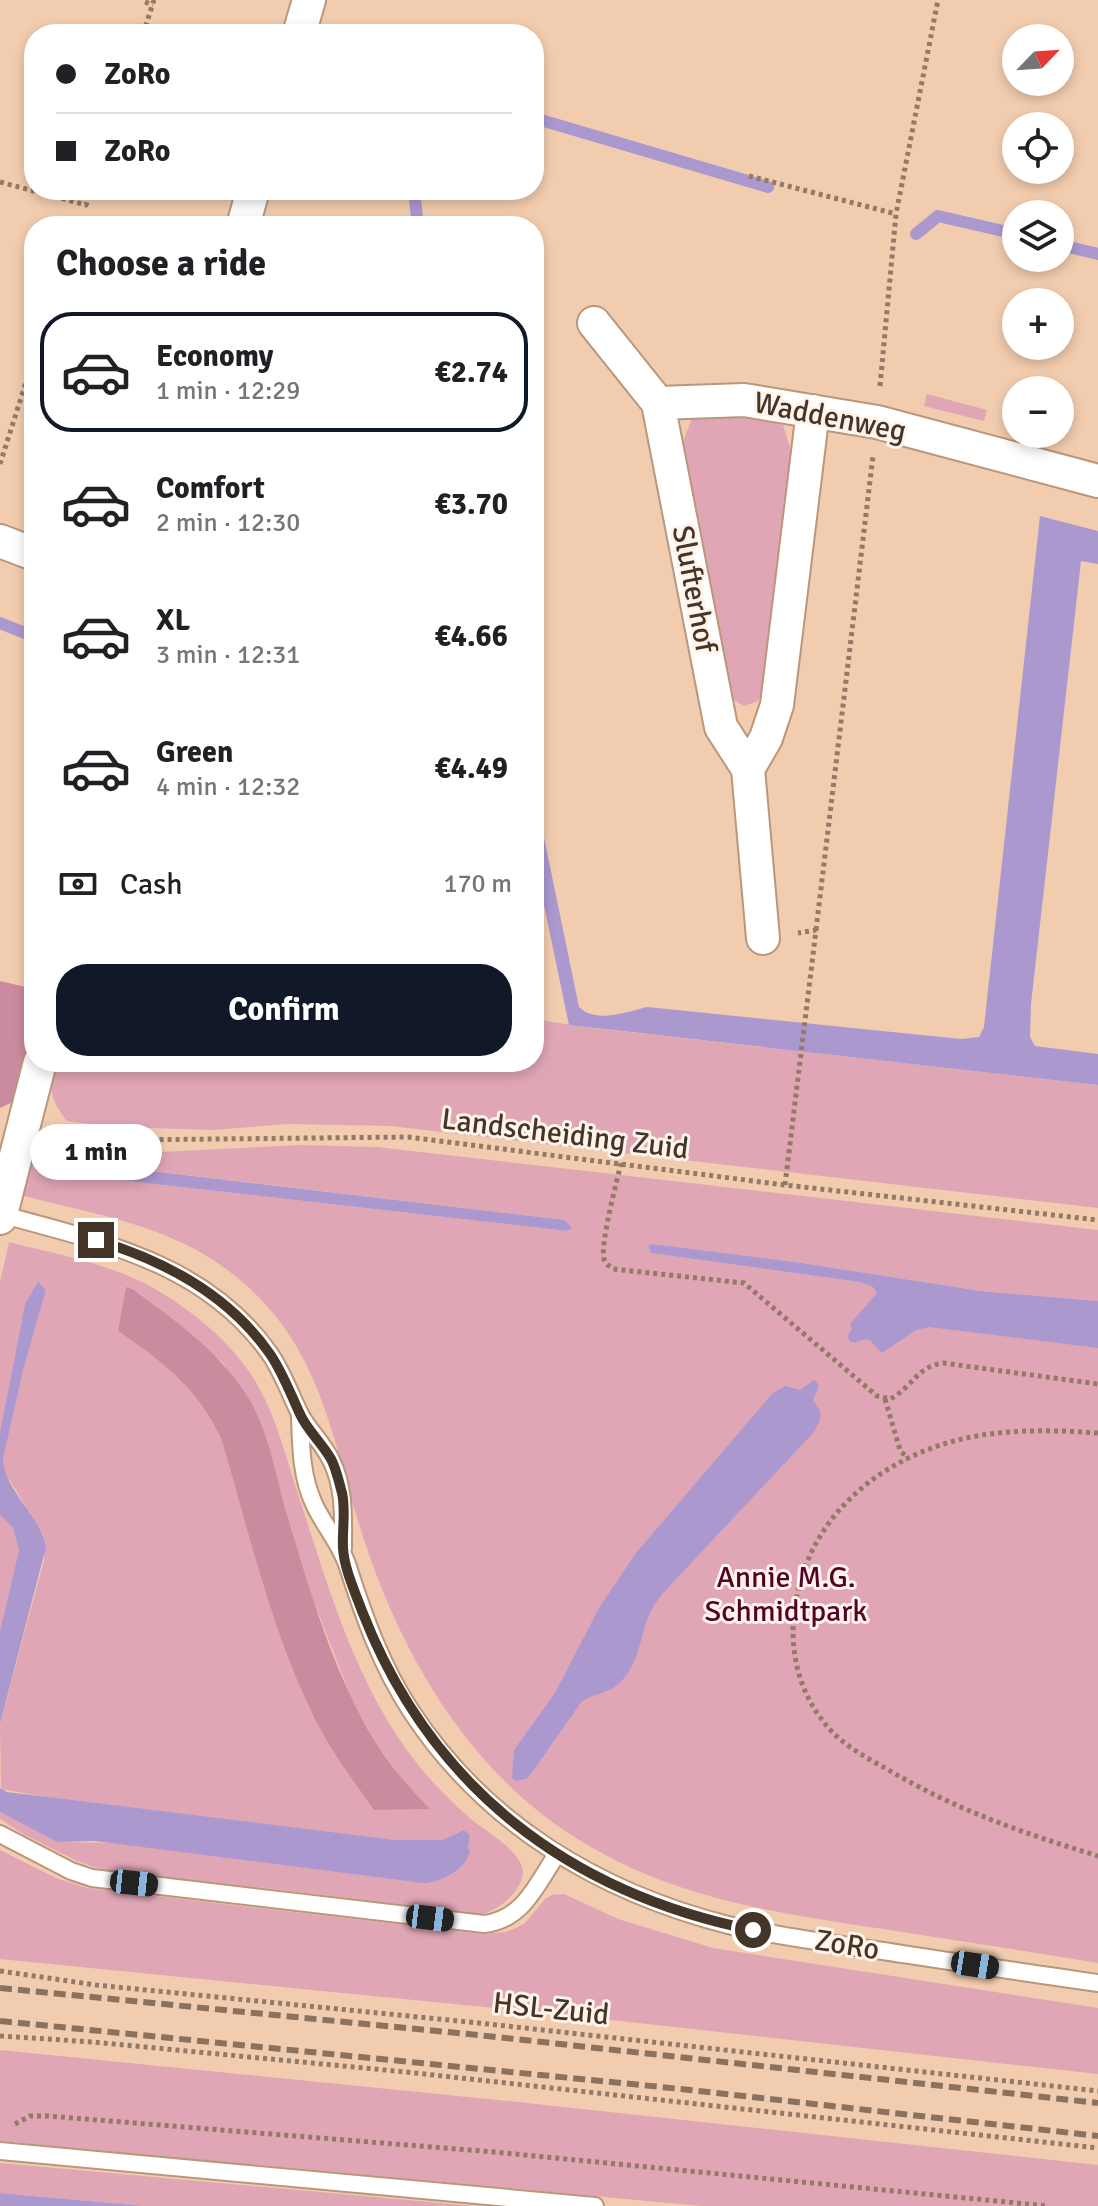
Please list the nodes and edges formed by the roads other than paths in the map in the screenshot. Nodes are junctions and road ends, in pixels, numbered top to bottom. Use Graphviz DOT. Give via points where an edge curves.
graph roads {
  1 [pos="309,0"];
  2 [pos="302,24"];
  3 [pos="594,323"];
  4 [pos="658,403"];
  5 [pos="813,411"];
  6 [pos="1098,481"];
  7 [pos="0,541"];
  8 [pos="24,550"];
  9 [pos="748,769"];
  10 [pos="763,938"];
  11 [pos="38,1072"];
  12 [pos="0,1216"];
  13 [pos="300,1416"];
  14 [pos="343,1551"];
  15 [pos="0,1834"];
  16 [pos="557,1854"];
  17 [pos="1098,1983"];
  18 [pos="2,2151"];
  19 [pos="595,2206"];
  1 -- 2 [label="street"];
  3 -- 4 [label="street"];
  4 -- 5 [label="street, Waddenweg" via="744,400"];
  4 -- 9 [label="street, Slufterhof" via="721,727"];
  5 -- 6 [label="street, Waddenweg" via="877,422"];
  5 -- 9 [label="street" via="777,705"];
  7 -- 8 [label="street"];
  9 -- 10 [label="street, Slufterhof"];
  11 -- 12 [label="street"];
  12 -- 13 [label="lane, ZoRo" via="120,1247 194,1282 269,1352"];
  13 -- 14 [label="lane, ZoRo" via="302,1465 314,1504"];
  13 -- 14 [label="lane, ZoRo" via="331,1459 343,1496"];
  14 -- 16 [label="lane, ZoRo" via="371,1633 411,1711 491,1803"];
  15 -- 16 [label="lane" via="92,1878 484,1924 511,1917"];
  16 -- 17 [label="lane, ZoRo" via="642,1898 731,1925"];
  18 -- 19 [label="lane"];
}
